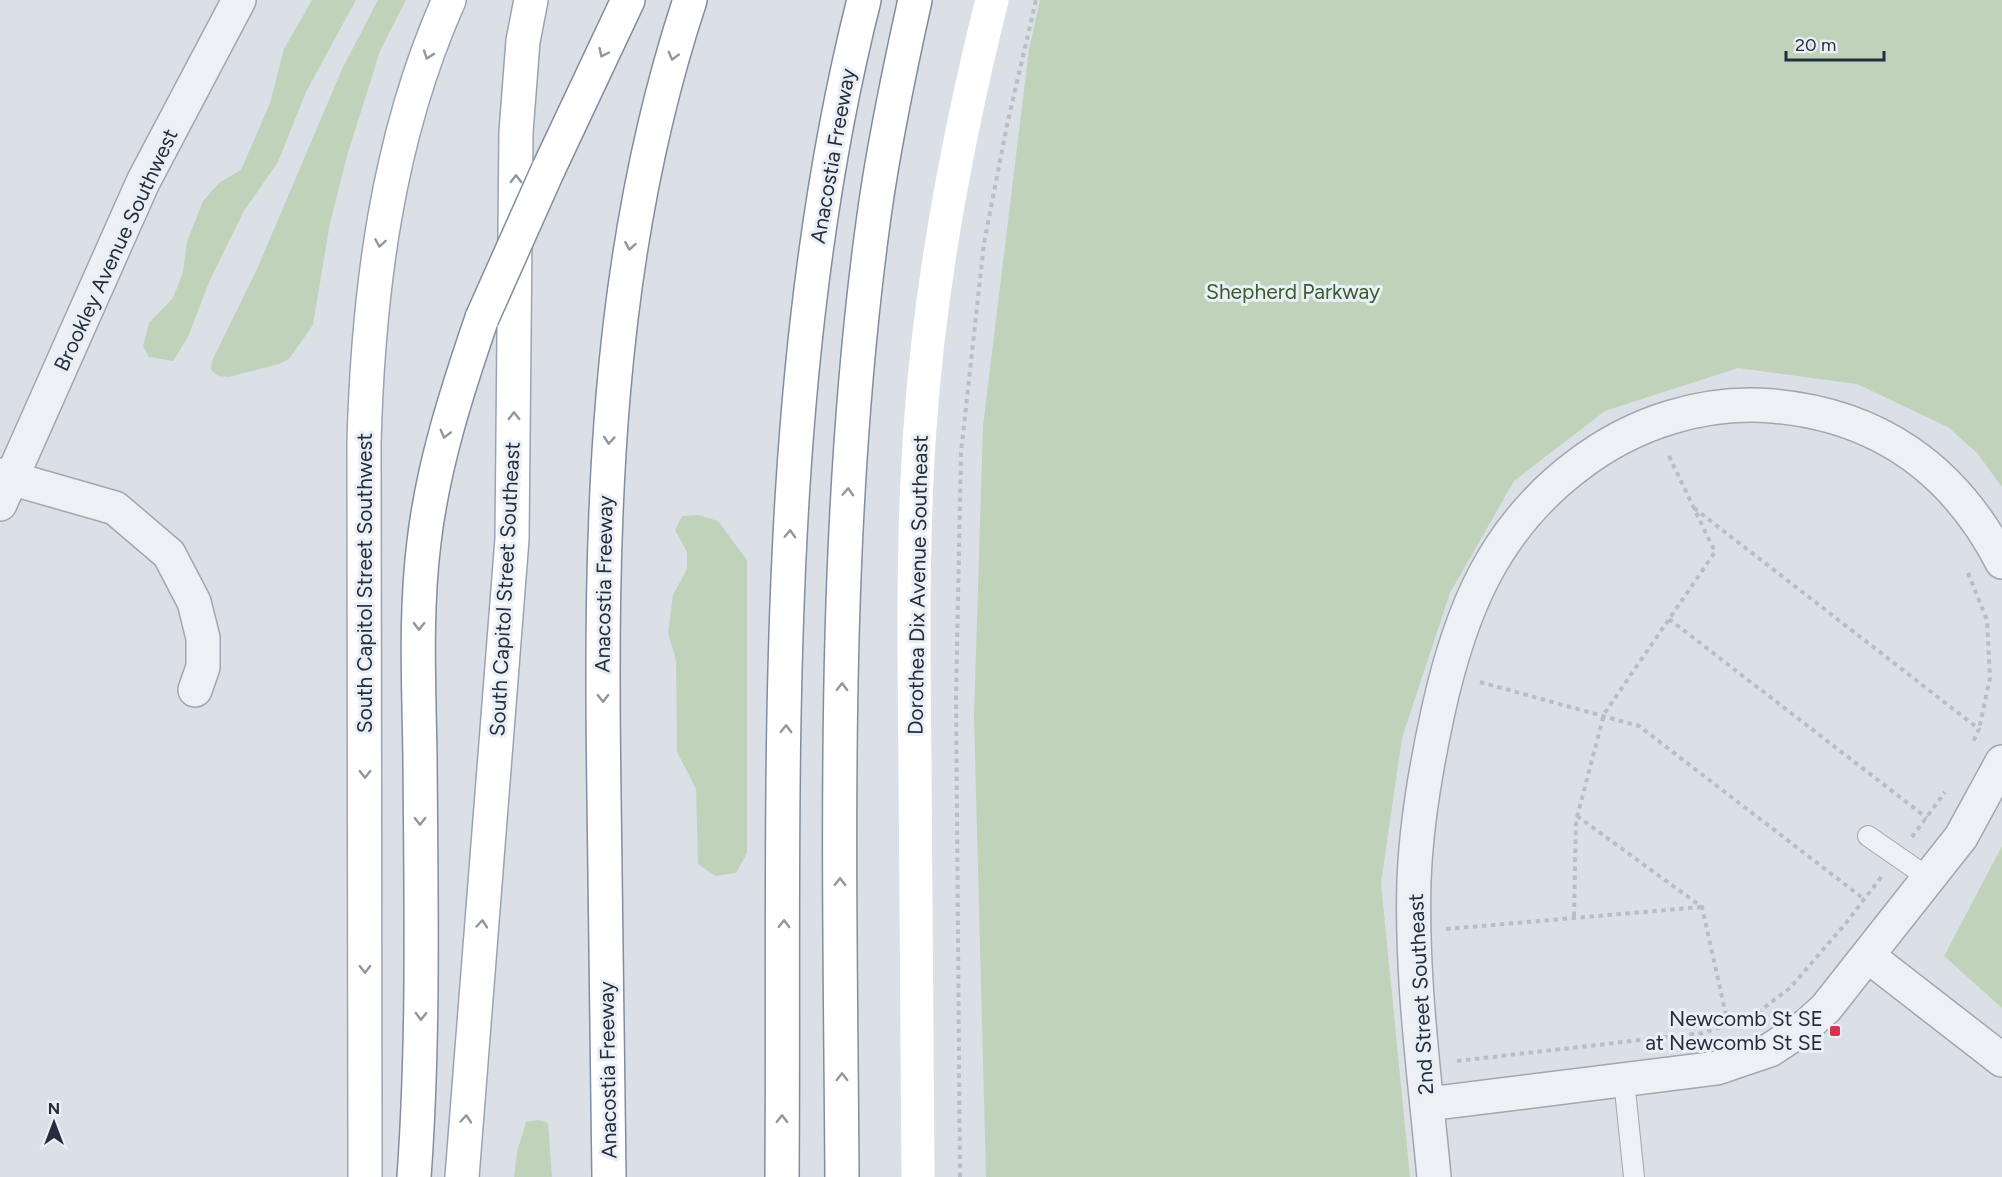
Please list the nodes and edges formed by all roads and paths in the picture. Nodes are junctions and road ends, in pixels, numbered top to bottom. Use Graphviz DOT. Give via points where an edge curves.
graph roads {
  1 [pos="239,0"];
  2 [pos="448,0"];
  3 [pos="531,0"];
  4 [pos="628,0"];
  5 [pos="690,0"];
  6 [pos="864,0"];
  7 [pos="915,0"];
  8 [pos="992,0"];
  9 [pos="1036,0"];
  10 [pos="1678,450"];
  11 [pos="1668,452"];
  12 [pos="1657,453"];
  13 [pos="4,486"];
  14 [pos="1694,508"];
  15 [pos="2002,562"];
  16 [pos="1965,567"];
  17 [pos="1669,619"];
  18 [pos="1481,671"];
  19 [pos="1478,681"];
  20 [pos="195,690"];
  21 [pos="1475,690"];
  22 [pos="1604,714"];
  23 [pos="1979,729"];
  24 [pos="1970,748"];
  25 [pos="2002,762"];
  26 [pos="1947,788"];
  27 [pos="1577,816"];
  28 [pos="1927,818"];
  29 [pos="1868,836"];
  30 [pos="1897,857"];
  31 [pos="1930,879"];
  32 [pos="1864,900"];
  33 [pos="1702,907"];
  34 [pos="1574,916"];
  35 [pos="1446,918"];
  36 [pos="1445,929"];
  37 [pos="1445,939"];
  38 [pos="1868,956"];
  39 [pos="1728,1025"];
  40 [pos="1456,1051"];
  41 [pos="2002,1059"];
  42 [pos="1457,1061"];
  43 [pos="1458,1070"];
  44 [pos="1624,1080"];
  45 [pos="1428,1104"];
  46 [pos="365,1177"];
  47 [pos="414,1177"];
  48 [pos="462,1177"];
  49 [pos="609,1177"];
  50 [pos="782,1177"];
  51 [pos="842,1177"];
  52 [pos="918,1177"];
  53 [pos="960,1177"];
  54 [pos="1434,1177"];
  55 [pos="1634,1177"];
  1 -- 13 [label="street, Brookley Avenue Southwest" via="143,182"];
  2 -- 46 [label="main road, South Capitol Street Southwest, one-way" via="401,140 380,240 368,336 364,444"];
  48 -- 3 [label="main road, South Capitol Street Southeast, one-way" via="512,549 516,132 523,41"];
  4 -- 47 [label="main road, one-way, bridge" via="482,318 436,471 423,543 419,631 421,1052"];
  5 -- 49 [label="main road, Anacostia Freeway, one-way" via="661,98 636,210 608,447 602,627"];
  50 -- 6 [label="main road, Anacostia Freeway, one-way" via="791,516 806,335 821,216"];
  51 -- 7 [label="main road, one-way" via="840,831 843,599 850,461 875,207"];
  8 -- 52 [label="main road, Dorothea Dix Avenue Southeast" via="950,192 920,428 915,605"];
  9 -- 53 [label="path" via="984,243 961,453 956,696"];
  10 -- 11 [label="path"];
  11 -- 12 [label="path"];
  11 -- 14 [label="path"];
  13 -- 20 [label="street" via="115,508 169,554 194,602 203,638 203,667"];
  14 -- 17 [label="path" via="1715,552"];
  14 -- 23 [label="path"];
  15 -- 45 [label="street, 2nd Street Southeast" via="1968,505 1946,481 1920,460 1874,433 1834,417 1770,406 1706,409 1674,416 1615,440 1566,474 1523,516 1475,590 1454,646 1431,742 1414,880 1414,949"];
  16 -- 23 [label="path" via="1987,620 1990,678"];
  17 -- 22 [label="path"];
  17 -- 28 [label="path"];
  18 -- 19 [label="path"];
  19 -- 21 [label="path"];
  19 -- 22 [label="path"];
  22 -- 27 [label="path"];
  22 -- 32 [label="path" via="1639,726"];
  23 -- 24 [label="path"];
  25 -- 31 [label="street" via="1961,837"];
  26 -- 28 [label="path"];
  27 -- 33 [label="path"];
  27 -- 34 [label="path"];
  28 -- 30 [label="path"];
  29 -- 30 [label="lane"];
  30 -- 31 [label="lane"];
  30 -- 32 [label="path"];
  31 -- 38 [label="street"];
  32 -- 39 [label="path" via="1790,988 1752,1017"];
  33 -- 34 [label="path"];
  33 -- 39 [label="path"];
  34 -- 36 [label="path"];
  35 -- 36 [label="path"];
  36 -- 37 [label="path"];
  38 -- 41 [label="street"];
  38 -- 44 [label="street" via="1815,1018 1770,1050 1717,1068"];
  39 -- 42 [label="path" via="1702,1033"];
  40 -- 42 [label="path"];
  42 -- 43 [label="path"];
  44 -- 45 [label="street"];
  44 -- 55 [label="lane"];
  45 -- 54 [label="street, 2nd Street Southeast"];
}
